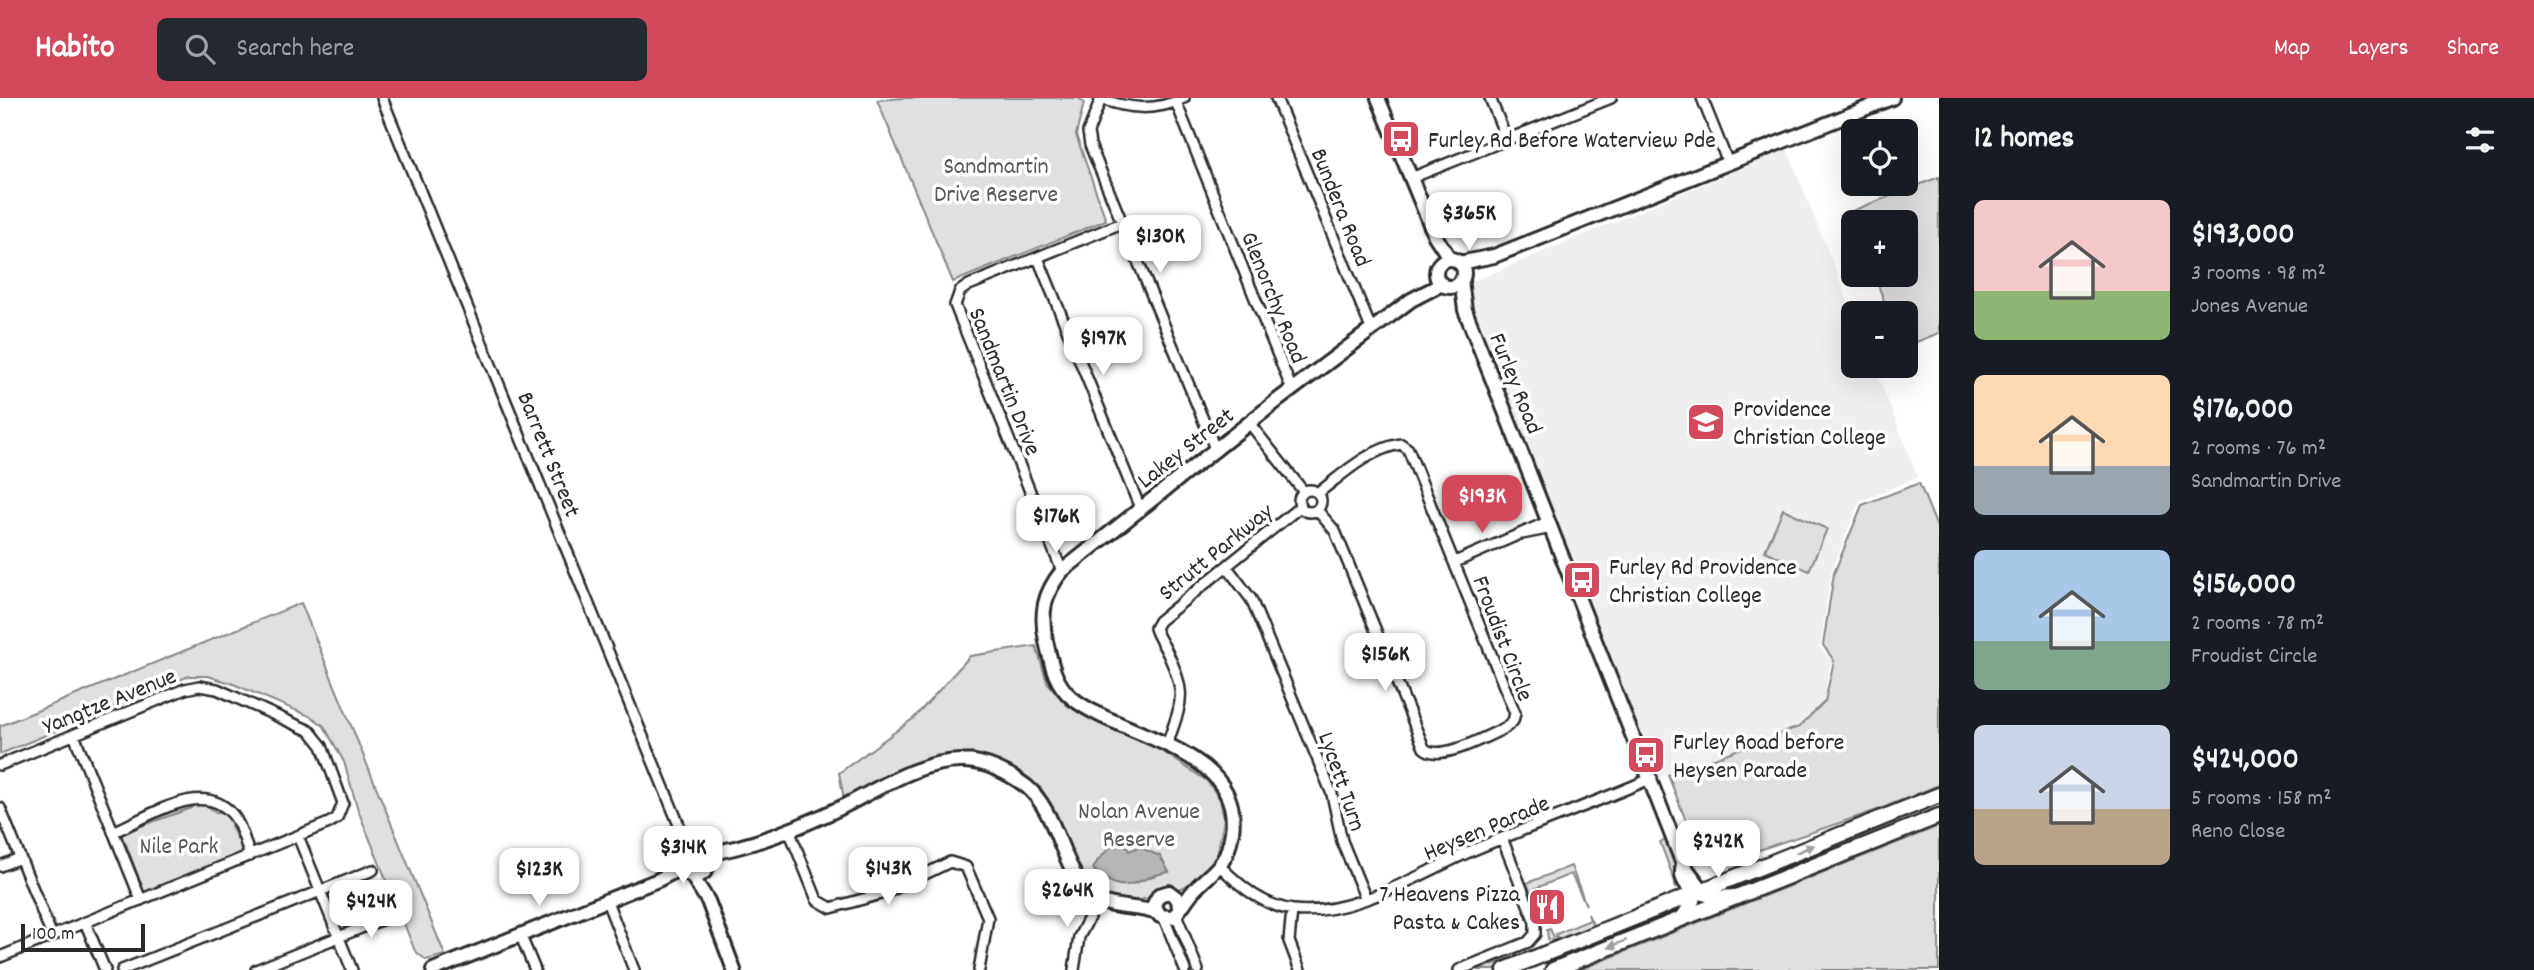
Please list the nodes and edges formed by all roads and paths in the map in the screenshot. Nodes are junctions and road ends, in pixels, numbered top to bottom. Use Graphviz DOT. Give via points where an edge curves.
graph roads {
  1 [pos="382,98"];
  2 [pos="1276,98"];
  3 [pos="1378,98"];
  4 [pos="1490,98"];
  5 [pos="1611,98"];
  6 [pos="1702,98"];
  7 [pos="1892,98"];
  8 [pos="1100,99"];
  9 [pos="1180,100"];
  10 [pos="1595,101"];
  11 [pos="1507,140"];
  12 [pos="1728,163"];
  13 [pos="1411,178"];
  14 [pos="1122,223"];
  15 [pos="1038,258"];
  16 [pos="1450,273"];
  17 [pos="1371,331"];
  18 [pos="1292,390"];
  19 [pos="1250,424"];
  20 [pos="1216,451"];
  21 [pos="1304,492"];
  22 [pos="1318,493"];
  23 [pos="1300,506"];
  24 [pos="1140,508"];
  25 [pos="1317,510"];
  26 [pos="1551,524"];
  27 [pos="1455,562"];
  28 [pos="1227,567"];
  29 [pos="1062,571"];
  30 [pos="74,735"];
  31 [pos="1167,745"];
  32 [pos="0,765"];
  33 [pos="1652,778"];
  34 [pos="1939,795"];
  35 [pos="0,808"];
  36 [pos="1936,817"];
  37 [pos="679,825"];
  38 [pos="1854,829"];
  39 [pos="789,830"];
  40 [pos="113,832"];
  41 [pos="298,836"];
  42 [pos="1502,838"];
  43 [pos="250,856"];
  44 [pos="20,858"];
  45 [pos="683,859"];
  46 [pos="0,866"];
  47 [pos="699,866"];
  48 [pos="1221,867"];
  49 [pos="373,870"];
  50 [pos="658,880"];
  51 [pos="1197,887"];
  52 [pos="320,891"];
  53 [pos="1172,893"];
  54 [pos="1696,893"];
  55 [pos="1738,895"];
  56 [pos="1156,897"];
  57 [pos="1365,897"];
  58 [pos="606,899"];
  59 [pos="141,900"];
  60 [pos="1098,900"];
  61 [pos="1136,907"];
  62 [pos="1292,910"];
  63 [pos="1169,913"];
  64 [pos="391,916"];
  65 [pos="1681,919"];
  66 [pos="85,922"];
  67 [pos="520,934"];
  68 [pos="52,936"];
  69 [pos="339,937"];
  70 [pos="0,957"];
  71 [pos="105,970"];
  72 [pos="122,970"];
  73 [pos="256,970"];
  74 [pos="352,970"];
  75 [pos="433,970"];
  76 [pos="536,970"];
  77 [pos="634,970"];
  78 [pos="734,970"];
  79 [pos="979,970"];
  80 [pos="1074,970"];
  81 [pos="1185,970"];
  82 [pos="1198,970"];
  83 [pos="1300,970"];
  84 [pos="1459,970"];
  85 [pos="1505,970"];
  86 [pos="1553,970"];
  1 -- 37 [label="street, Barrett Street"];
  2 -- 17 [label="street, Bundera Road"];
  3 -- 13 [label="street, Furley Road"];
  4 -- 11 [label="street"];
  5 -- 10 [label="street"];
  6 -- 12 [label="street"];
  7 -- 12 [label="street, Lakey Street"];
  8 -- 9 [label="street" via="1132,108"];
  8 -- 14 [label="street" via="1088,132 1090,145"];
  9 -- 18 [label="street, Glenorchy Road"];
  10 -- 11 [label="street"];
  11 -- 13 [label="street"];
  12 -- 16 [label="street, Lakey Street"];
  13 -- 16 [label="street, Furley Road"];
  14 -- 15 [label="street, Sandmartin Drive"];
  14 -- 20 [label="street"];
  15 -- 24 [label="street"];
  15 -- 29 [label="street, Sandmartin Drive" via="960,290 954,305"];
  16 -- 17 [label="street, Lakey Street"];
  16 -- 26 [label="street, Furley Road"];
  17 -- 18 [label="street, Lakey Street"];
  18 -- 19 [label="street, Lakey Street"];
  19 -- 20 [label="street, Lakey Street"];
  19 -- 21 [label="street"];
  20 -- 24 [label="street, Lakey Street"];
  21 -- 22 [label="street"];
  21 -- 23 [label="street"];
  22 -- 25 [label="street"];
  22 -- 27 [label="street, Froudist Circle" via="1372,455 1401,444 1412,455"];
  23 -- 25 [label="street"];
  23 -- 28 [label="street, Strutt Parkway"];
  24 -- 29 [label="street, Lakey Street"];
  25 -- 27 [label="street, Froudist Circle" via="1335,531 1416,730 1430,753 1443,754 1505,728 1515,713"];
  26 -- 27 [label="street"];
  26 -- 33 [label="street, Furley Road"];
  28 -- 31 [label="street, Strutt Parkway" via="1155,628 1183,698"];
  28 -- 57 [label="street, Lycett Turn" via="1251,599 1332,794 1342,841"];
  29 -- 31 [label="street, Lakey Street" via="1049,589 1042,614 1055,678 1084,707"];
  30 -- 32 [label="street, Yangtze Avenue"];
  30 -- 40 [label="street"];
  30 -- 41 [label="street, Yangtze Avenue" via="199,686 217,689 301,726 322,746 344,803 337,818"];
  31 -- 48 [label="street, Lakey Street" via="1191,757 1227,794 1233,821 1230,848"];
  33 -- 42 [label="street, Heysen Parade"];
  33 -- 54 [label="street, Furley Road" via="1683,864 1698,884"];
  34 -- 38 [label="main road"];
  35 -- 44 [label="street"];
  36 -- 38 [label="main road" via="1924,808"];
  36 -- 55 [label="main road"];
  37 -- 45 [label="street, Barrett Street"];
  37 -- 47 [label="street, Barrett Street"];
  54 -- 38 [label="main road, one-way"];
  39 -- 47 [label="street" via="724,852"];
  39 -- 60 [label="street" via="917,770 964,760 1012,775 1032,792 1052,820 1080,884"];
  39 -- 79 [label="street" via="817,900 831,908 888,892 950,862 966,867 988,918"];
  40 -- 43 [label="street" via="190,800 206,799 231,813"];
  40 -- 59 [label="street"];
  41 -- 43 [label="street, Yangtze Avenue"];
  41 -- 52 [label="street"];
  42 -- 57 [label="street, Heysen Parade"];
  42 -- 84 [label="street" via="1535,922 1535,933 1528,942"];
  43 -- 59 [label="street, Yangtze Avenue"];
  44 -- 46 [label="street"];
  44 -- 68 [label="street"];
  45 -- 47 [label="street"];
  45 -- 47 [label="street"];
  45 -- 50 [label="street" via="673,872"];
  47 -- 50 [label="street"];
  47 -- 78 [label="street, Barrett Street"];
  48 -- 51 [label="street"];
  48 -- 62 [label="street, Heysen Parade" via="1249,892"];
  49 -- 52 [label="street"];
  50 -- 58 [label="street"];
  51 -- 53 [label="street"];
  51 -- 63 [label="street"];
  52 -- 69 [label="street"];
  52 -- 72 [label="street"];
  53 -- 56 [label="street"];
  53 -- 63 [label="street" via="1178,899"];
  54 -- 55 [label="street"];
  54 -- 65 [label="street"];
  54 -- 85 [label="main road"];
  55 -- 65 [label="main road"];
  56 -- 61 [label="street"];
  56 -- 63 [label="street" via="1154,904"];
  57 -- 62 [label="street, Heysen Parade" via="1318,911"];
  58 -- 67 [label="street"];
  58 -- 77 [label="street"];
  59 -- 66 [label="street, Yangtze Avenue"];
  60 -- 61 [label="street"];
  60 -- 80 [label="street" via="1079,937"];
  61 -- 63 [label="street"];
  62 -- 83 [label="street" via="1289,941"];
  63 -- 81 [label="street"];
  63 -- 82 [label="street"];
  64 -- 69 [label="street"];
  65 -- 86 [label="main road, one-way"];
  66 -- 68 [label="street, Yangtze Avenue"];
  66 -- 71 [label="street"];
  67 -- 75 [label="street"];
  67 -- 76 [label="street"];
  68 -- 70 [label="street, Yangtze Avenue"];
  69 -- 73 [label="street"];
  69 -- 74 [label="street"];
}
